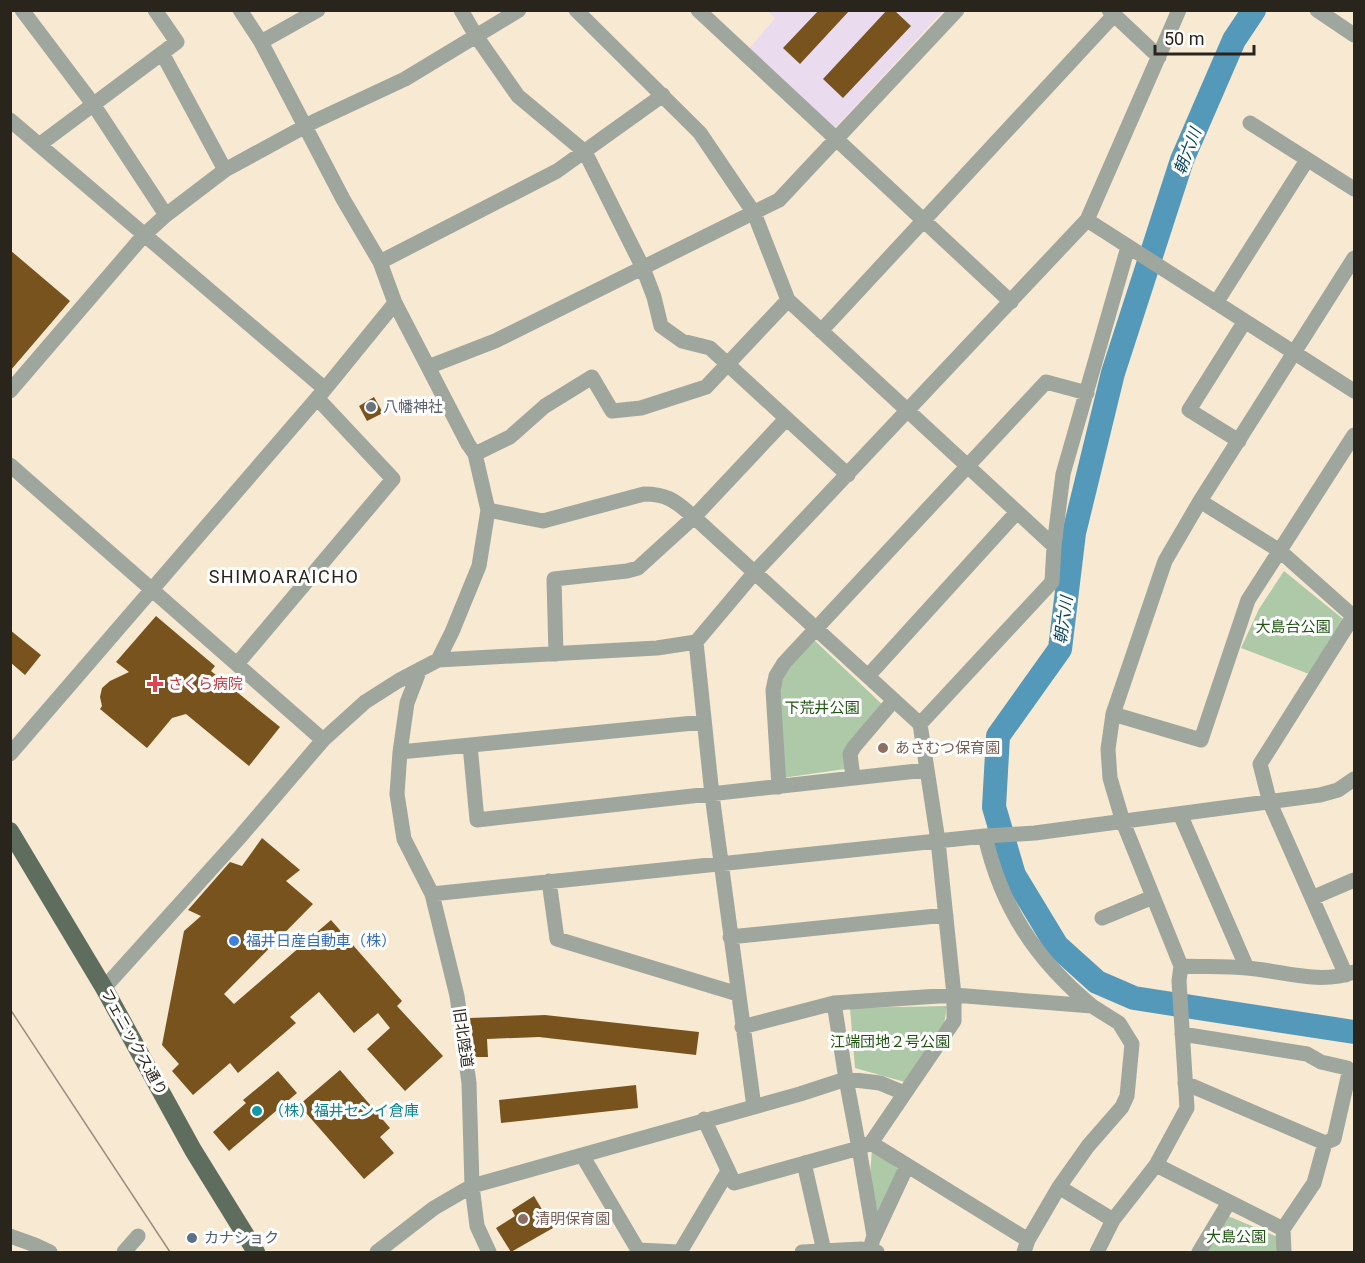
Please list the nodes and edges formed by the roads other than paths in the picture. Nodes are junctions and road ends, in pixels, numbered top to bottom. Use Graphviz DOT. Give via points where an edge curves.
graph roads {
  1 [pos="155,10"];
  2 [pos="240,10"];
  3 [pos="318,10"];
  4 [pos="461,10"];
  5 [pos="519,10"];
  6 [pos="576,10"];
  7 [pos="698,10"];
  8 [pos="957,10"];
  9 [pos="1179,10"];
  10 [pos="1317,10"];
  11 [pos="27,12"];
  12 [pos="1112,13"];
  13 [pos="300,14"];
  14 [pos="1354,35"];
  15 [pos="476,36"];
  16 [pos="261,42"];
  17 [pos="162,53"];
  18 [pos="1159,57"];
  19 [pos="663,95"];
  20 [pos="93,105"];
  21 [pos="10,120"];
  22 [pos="1250,123"];
  23 [pos="306,127"];
  24 [pos="836,140"];
  25 [pos="39,145"];
  26 [pos="585,152"];
  27 [pos="1307,160"];
  28 [pos="225,170"];
  29 [pos="1354,189"];
  30 [pos="754,213"];
  31 [pos="166,215"];
  32 [pos="1087,220"];
  33 [pos="924,221"];
  34 [pos="144,235"];
  35 [pos="1130,248"];
  36 [pos="1354,258"];
  37 [pos="380,262"];
  38 [pos="643,268"];
  39 [pos="788,300"];
  40 [pos="1011,302"];
  41 [pos="395,303"];
  42 [pos="1216,303"];
  43 [pos="1245,321"];
  44 [pos="821,331"];
  45 [pos="1294,353"];
  46 [pos="726,363"];
  47 [pos="428,367"];
  48 [pos="10,391"];
  49 [pos="1354,391"];
  50 [pos="321,393"];
  51 [pos="1087,393"];
  52 [pos="908,411"];
  53 [pos="786,418"];
  54 [pos="1354,435"];
  55 [pos="1239,441"];
  56 [pos="475,454"];
  57 [pos="10,465"];
  58 [pos="968,466"];
  59 [pos="848,475"];
  60 [pos="1200,501"];
  61 [pos="488,510"];
  62 [pos="1017,512"];
  63 [pos="694,517"];
  64 [pos="1054,546"];
  65 [pos="1280,551"];
  66 [pos="755,573"];
  67 [pos="152,589"];
  68 [pos="1354,616"];
  69 [pos="815,628"];
  70 [pos="696,642"];
  71 [pos="556,654"];
  72 [pos="438,660"];
  73 [pos="237,664"];
  74 [pos="420,669"];
  75 [pos="868,676"];
  76 [pos="894,700"];
  77 [pos="1113,714"];
  78 [pos="704,722"];
  79 [pos="920,724"];
  80 [pos="323,740"];
  81 [pos="470,745"];
  82 [pos="400,752"];
  83 [pos="10,754"];
  84 [pos="926,770"];
  85 [pos="853,777"];
  86 [pos="1354,779"];
  87 [pos="779,787"];
  88 [pos="712,795"];
  89 [pos="1270,803"];
  90 [pos="1180,814"];
  91 [pos="1123,822"];
  92 [pos="10,831"];
  93 [pos="989,836"];
  94 [pos="938,841"];
  95 [pos="721,863"];
  96 [pos="1354,880"];
  97 [pos="549,882"];
  98 [pos="432,894"];
  99 [pos="1153,897"];
  100 [pos="1312,898"];
  101 [pos="946,915"];
  102 [pos="1102,918"];
  103 [pos="730,937"];
  104 [pos="1246,968"];
  105 [pos="1180,973"];
  106 [pos="1350,974"];
  107 [pos="104,988"];
  108 [pos="738,994"];
  109 [pos="954,995"];
  110 [pos="834,1003"];
  111 [pos="1092,1006"];
  112 [pos="742,1027"];
  113 [pos="1182,1029"];
  114 [pos="846,1079"];
  115 [pos="1185,1083"];
  116 [pos="904,1094"];
  117 [pos="754,1107"];
  118 [pos="704,1119"];
  119 [pos="1324,1143"];
  120 [pos="865,1145"];
  121 [pos="582,1155"];
  122 [pos="804,1163"];
  123 [pos="908,1166"];
  124 [pos="1156,1166"];
  125 [pos="728,1171"];
  126 [pos="472,1186"];
  127 [pos="1059,1187"];
  128 [pos="1229,1202"];
  129 [pos="1113,1220"];
  130 [pos="1283,1229"];
  131 [pos="10,1236"];
  132 [pos="138,1236"];
  133 [pos="1026,1246"];
  134 [pos="872,1249"];
  135 [pos="636,1251"];
  136 [pos="824,1251"];
  137 [pos="50,1252"];
  138 [pos="124,1252"];
  139 [pos="256,1252"];
  140 [pos="377,1252"];
  141 [pos="489,1252"];
  142 [pos="679,1252"];
  143 [pos="802,1252"];
  144 [pos="1097,1252"];
  145 [pos="1199,1252"];
  146 [pos="1284,1252"];
  1 -- 17 [label="street" via="177,42"];
  2 -- 16 [label="street"];
  3 -- 13 [label="street"];
  4 -- 15 [label="street"];
  5 -- 15 [label="street"];
  6 -- 19 [label="street"];
  7 -- 24 [label="street"];
  8 -- 24 [label="street"];
  9 -- 18 [label="street"];
  10 -- 14 [label="street"];
  11 -- 20 [label="street"];
  12 -- 18 [label="street"];
  12 -- 33 [label="street"];
  13 -- 16 [label="street"];
  15 -- 23 [label="street" via="405,79"];
  15 -- 26 [label="street" via="518,96"];
  16 -- 23 [label="street"];
  17 -- 20 [label="street"];
  17 -- 28 [label="street"];
  18 -- 32 [label="street"];
  19 -- 26 [label="street"];
  19 -- 30 [label="street" via="700,133"];
  20 -- 25 [label="street"];
  20 -- 31 [label="street"];
  21 -- 25 [label="street"];
  22 -- 27 [label="street"];
  23 -- 28 [label="street"];
  23 -- 37 [label="street"];
  24 -- 30 [label="street" via="779,200"];
  24 -- 33 [label="street"];
  25 -- 34 [label="street"];
  26 -- 37 [label="street" via="557,171"];
  26 -- 38 [label="street"];
  27 -- 29 [label="street"];
  27 -- 42 [label="street"];
  28 -- 31 [label="street"];
  30 -- 38 [label="street"];
  30 -- 39 [label="street"];
  31 -- 34 [label="street"];
  32 -- 35 [label="street"];
  32 -- 40 [label="street"];
  33 -- 40 [label="street"];
  33 -- 44 [label="street"];
  34 -- 48 [label="street"];
  34 -- 50 [label="street"];
  35 -- 42 [label="street"];
  35 -- 51 [label="street"];
  36 -- 45 [label="street"];
  37 -- 41 [label="street"];
  38 -- 46 [label="street" via="661,326 682,341 710,348"];
  38 -- 47 [label="street" via="495,341"];
  39 -- 44 [label="street"];
  39 -- 46 [label="street"];
  40 -- 52 [label="street"];
  41 -- 47 [label="street"];
  41 -- 50 [label="street"];
  42 -- 43 [label="street"];
  43 -- 45 [label="street"];
  43 -- 55 [label="street" via="1189,410"];
  44 -- 52 [label="street"];
  45 -- 49 [label="street"];
  45 -- 55 [label="street"];
  46 -- 53 [label="street"];
  46 -- 56 [label="street" via="706,387 641,408 612,411 592,377 545,406 510,437"];
  47 -- 56 [label="street"];
  50 -- 67 [label="street"];
  50 -- 73 [label="street" via="393,479"];
  51 -- 58 [label="street" via="1046,382"];
  51 -- 64 [label="street" via="1063,474"];
  52 -- 58 [label="street"];
  52 -- 59 [label="street"];
  53 -- 59 [label="street"];
  53 -- 63 [label="street"];
  54 -- 65 [label="street"];
  55 -- 60 [label="street"];
  56 -- 61 [label="street"];
  57 -- 67 [label="street"];
  58 -- 62 [label="street"];
  58 -- 69 [label="street"];
  59 -- 66 [label="street"];
  60 -- 65 [label="street"];
  60 -- 77 [label="street" via="1165,561"];
  61 -- 63 [label="street" via="543,521 644,494 660,494"];
  61 -- 72 [label="street" via="479,566"];
  62 -- 64 [label="street"];
  62 -- 75 [label="street"];
  63 -- 66 [label="street"];
  63 -- 71 [label="street" via="638,568 554,579"];
  64 -- 79 [label="street" via="1052,582"];
  65 -- 68 [label="street"];
  65 -- 77 [label="street" via="1248,600 1201,740"];
  66 -- 69 [label="street"];
  66 -- 70 [label="street"];
  67 -- 73 [label="street"];
  67 -- 83 [label="street"];
  68 -- 89 [label="street" via="1260,764"];
  69 -- 75 [label="street"];
  69 -- 87 [label="street" via="776,676 773,690"];
  70 -- 71 [label="street"];
  70 -- 78 [label="street"];
  71 -- 72 [label="street"];
  72 -- 74 [label="street"];
  73 -- 80 [label="street"];
  74 -- 80 [label="street" via="365,702"];
  74 -- 82 [label="street, 旧北陸道" via="407,703"];
  75 -- 76 [label="street"];
  76 -- 79 [label="street"];
  76 -- 85 [label="street" via="850,754"];
  77 -- 91 [label="street" via="1108,749 1110,778"];
  78 -- 81 [label="street"];
  78 -- 88 [label="street"];
  79 -- 84 [label="street"];
  80 -- 107 [label="street"];
  81 -- 82 [label="street"];
  81 -- 88 [label="street" via="477,820"];
  82 -- 98 [label="street, 旧北陸道" via="397,794 404,839"];
  84 -- 85 [label="street"];
  84 -- 94 [label="street"];
  85 -- 87 [label="street"];
  86 -- 89 [label="street" via="1338,790"];
  87 -- 88 [label="street"];
  88 -- 95 [label="street"];
  89 -- 90 [label="street"];
  89 -- 100 [label="street"];
  90 -- 91 [label="street"];
  90 -- 104 [label="street"];
  91 -- 93 [label="street"];
  91 -- 99 [label="street"];
  92 -- 107 [label="main road, フェニックス通り"];
  93 -- 94 [label="street"];
  93 -- 111 [label="street" via="991,861 1017,922 1043,960"];
  94 -- 95 [label="street"];
  94 -- 101 [label="street"];
  95 -- 97 [label="street"];
  95 -- 103 [label="street"];
  96 -- 100 [label="street"];
  97 -- 98 [label="street"];
  97 -- 108 [label="street" via="557,939"];
  98 -- 126 [label="street, 旧北陸道" via="456,996 469,1083"];
  99 -- 102 [label="street"];
  99 -- 105 [label="street"];
  100 -- 106 [label="street"];
  101 -- 103 [label="street"];
  101 -- 109 [label="street"];
  103 -- 108 [label="street"];
  104 -- 105 [label="street"];
  104 -- 106 [label="street" via="1316,978"];
  105 -- 113 [label="street"];
  107 -- 139 [label="main road, フェニックス通り"];
  108 -- 112 [label="street"];
  109 -- 110 [label="street"];
  109 -- 111 [label="street"];
  109 -- 116 [label="street" via="954,1021"];
  110 -- 112 [label="street"];
  110 -- 114 [label="street"];
  111 -- 127 [label="street" via="1119,1023 1132,1044 1127,1096"];
  112 -- 117 [label="street"];
  113 -- 115 [label="street"];
  113 -- 119 [label="street" via="1307,1054 1347,1068 1350,1073 1334,1139"];
  114 -- 116 [label="street" via="880,1083"];
  114 -- 117 [label="street"];
  114 -- 120 [label="street"];
  115 -- 119 [label="street"];
  115 -- 124 [label="street" via="1187,1108"];
  116 -- 120 [label="street"];
  117 -- 118 [label="street"];
  118 -- 121 [label="street"];
  118 -- 125 [label="street"];
  119 -- 130 [label="street" via="1314,1183"];
  120 -- 122 [label="street"];
  120 -- 123 [label="street"];
  120 -- 134 [label="street"];
  121 -- 126 [label="street"];
  121 -- 135 [label="street"];
  122 -- 125 [label="street" via="734,1183"];
  122 -- 136 [label="street"];
  123 -- 133 [label="street"];
  123 -- 134 [label="street"];
  124 -- 128 [label="street"];
  124 -- 129 [label="street"];
  125 -- 142 [label="street"];
  126 -- 140 [label="street" via="434,1208"];
  126 -- 141 [label="street, 旧北陸道" via="477,1226"];
  127 -- 129 [label="street"];
  127 -- 133 [label="street"];
  128 -- 130 [label="street"];
  128 -- 145 [label="street"];
  129 -- 144 [label="street"];
  130 -- 146 [label="street"];
  131 -- 137 [label="street"];
  132 -- 138 [label="street"];
  134 -- 136 [label="street"];
  135 -- 142 [label="street"];
  136 -- 143 [label="street"];
}
